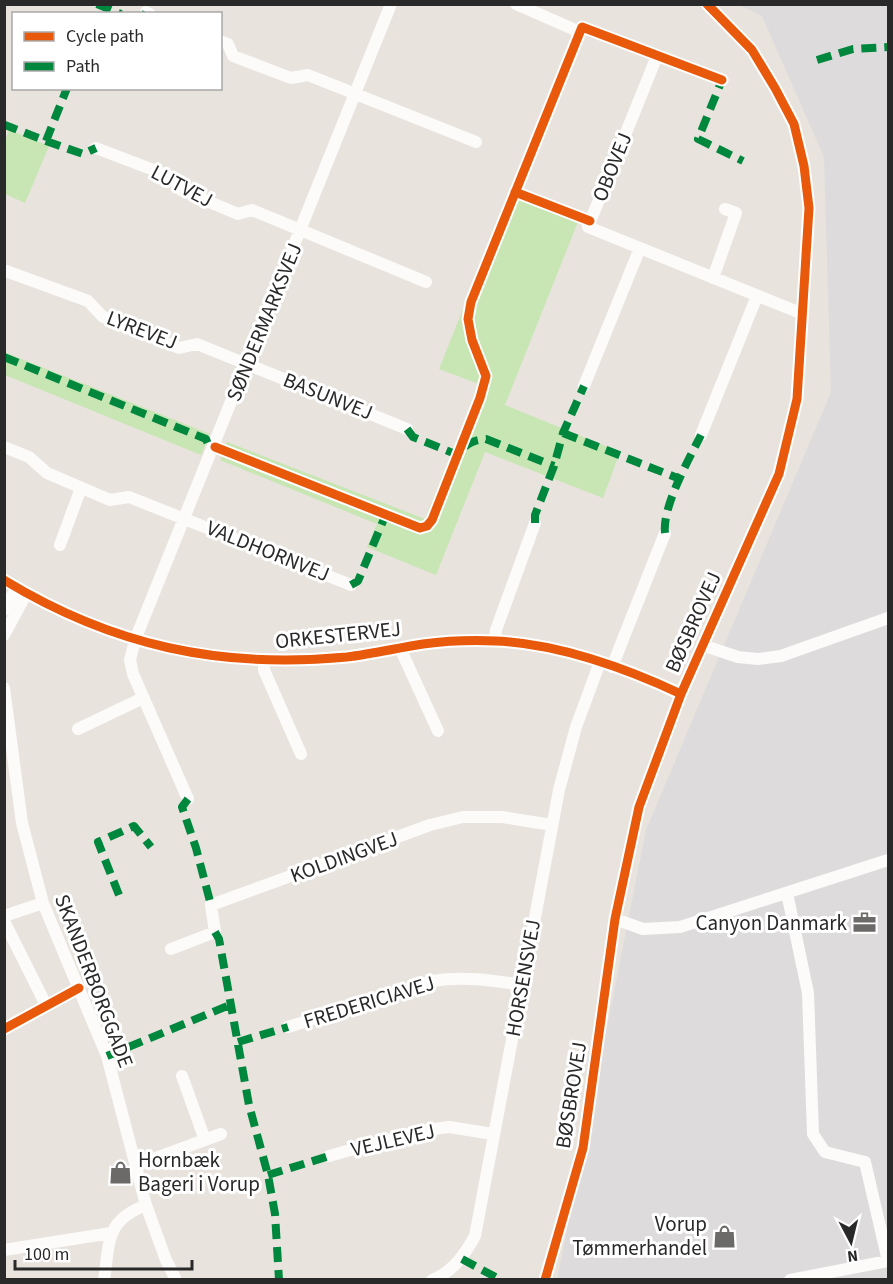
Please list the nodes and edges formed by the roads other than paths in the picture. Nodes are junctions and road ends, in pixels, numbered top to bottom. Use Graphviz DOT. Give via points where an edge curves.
graph roads {
  1 [pos="392,4"];
  2 [pos="516,4"];
  3 [pos="707,4"];
  4 [pos="580,32"];
  5 [pos="222,42"];
  6 [pos="657,56"];
  7 [pos="355,94"];
  8 [pos="476,142"];
  9 [pos="96,148"];
  10 [pos="725,209"];
  11 [pos="301,229"];
  12 [pos="640,248"];
  13 [pos="6,271"];
  14 [pos="712,278"];
  15 [pos="426,282"];
  16 [pos="757,296"];
  17 [pos="804,314"];
  18 [pos="248,363"];
  19 [pos="584,386"];
  20 [pos="407,429"];
  21 [pos="701,435"];
  22 [pos="4,447"];
  23 [pos="81,488"];
  24 [pos="186,518"];
  25 [pos="535,523"];
  26 [pos="665,533"];
  27 [pos="60,544"];
  28 [pos="4,580"];
  29 [pos="351,585"];
  30 [pos="22,591"];
  31 [pos="4,610"];
  32 [pos="888,618"];
  33 [pos="4,635"];
  34 [pos="135,639"];
  35 [pos="495,641"];
  36 [pos="702,645"];
  37 [pos="400,648"];
  38 [pos="264,660"];
  39 [pos="600,662"];
  40 [pos="612,667"];
  41 [pos="4,688"];
  42 [pos="681,694"];
  43 [pos="143,698"];
  44 [pos="78,729"];
  45 [pos="438,731"];
  46 [pos="8,745"];
  47 [pos="301,754"];
  48 [pos="188,799"];
  49 [pos="552,825"];
  50 [pos="888,860"];
  51 [pos="787,893"];
  52 [pos="43,903"];
  53 [pos="4,916"];
  54 [pos="615,920"];
  55 [pos="4,921"];
  56 [pos="171,949"];
  57 [pos="522,985"];
  58 [pos="78,988"];
  59 [pos="46,1005"];
  60 [pos="288,1027"];
  61 [pos="4,1029"];
  62 [pos="182,1076"];
  63 [pos="221,1134"];
  64 [pos="493,1134"];
  65 [pos="205,1140"];
  66 [pos="329,1156"];
  67 [pos="137,1165"];
  68 [pos="146,1205"];
  69 [pos="111,1233"];
  70 [pos="4,1250"];
  71 [pos="888,1262"];
  72 [pos="841,1275"];
  73 [pos="104,1280"];
  74 [pos="176,1280"];
  75 [pos="432,1280"];
  76 [pos="545,1280"];
  77 [pos="790,1280"];
  1 -- 7 [label="street, SØNDERMARKSVEJ"];
  2 -- 4 [label="street"];
  3 -- 17 [label="street, BØSBROVEJ" via="752,50 794,124 809,208"];
  5 -- 7 [label="street" via="228,44 233,56 291,78 309,75"];
  6 -- 12 [label="street, OBOVEJ" via="588,227"];
  7 -- 8 [label="street"];
  7 -- 11 [label="street, SØNDERMARKSVEJ"];
  9 -- 11 [label="street, LUTVEJ" via="172,177 181,190 238,214 252,210"];
  10 -- 14 [label="street" via="736,213"];
  11 -- 15 [label="street, LUTVEJ"];
  11 -- 18 [label="street, SØNDERMARKSVEJ"];
  12 -- 14 [label="street, OBOVEJ"];
  12 -- 19 [label="street"];
  13 -- 18 [label="street, LYREVEJ" via="88,301 103,317 179,348 197,344"];
  14 -- 16 [label="street, OBOVEJ"];
  16 -- 17 [label="street, OBOVEJ"];
  16 -- 21 [label="street"];
  17 -- 36 [label="street, BØSBROVEJ" via="797,399 779,474"];
  18 -- 20 [label="street, BASUNVEJ"];
  18 -- 24 [label="street, SØNDERMARKSVEJ"];
  22 -- 23 [label="street, VALDHORNVEJ" via="29,457 46,473"];
  23 -- 24 [label="street, VALDHORNVEJ" via="110,500 129,497"];
  23 -- 27 [label="street"];
  24 -- 29 [label="street, VALDHORNVEJ"];
  24 -- 34 [label="street, SØNDERMARKSVEJ"];
  25 -- 35 [label="street"];
  26 -- 40 [label="street"];
  28 -- 30 [label="street, ORKESTERVEJ"];
  30 -- 31 [label="street" via="13,594"];
  30 -- 33 [label="street" via="23,600"];
  30 -- 34 [label="street, ORKESTERVEJ" via="87,623"];
  32 -- 36 [label="street" via="781,656 738,657"];
  34 -- 38 [label="street, ORKESTERVEJ" via="218,657"];
  34 -- 43 [label="street, SØNDERMARKSVEJ" via="130,660"];
  35 -- 37 [label="street, ORKESTERVEJ"];
  35 -- 39 [label="street, ORKESTERVEJ" via="550,648"];
  36 -- 42 [label="street, BØSBROVEJ"];
  37 -- 38 [label="street, ORKESTERVEJ" via="333,658"];
  37 -- 45 [label="street"];
  38 -- 47 [label="street" via="264,670"];
  39 -- 40 [label="street, ORKESTERVEJ"];
  39 -- 49 [label="street, HORSENSVEJ" via="576,727"];
  40 -- 42 [label="street, ORKESTERVEJ"];
  41 -- 46 [label="street, SKANDERBORGGADE"];
  42 -- 54 [label="street, BØSBROVEJ" via="639,807"];
  43 -- 44 [label="street"];
  43 -- 48 [label="street, SØNDERMARKSVEJ"];
  46 -- 52 [label="street, SKANDERBORGGADE"];
  49 -- 56 [label="street, KOLDINGVEJ" via="502,817 463,817 429,825 211,905 215,932"];
  49 -- 57 [label="street, HORSENSVEJ"];
  50 -- 51 [label="street"];
  51 -- 54 [label="street" via="680,927 643,929"];
  51 -- 71 [label="street" via="808,993 813,1134 825,1152 866,1162"];
  52 -- 53 [label="street"];
  52 -- 58 [label="street, SKANDERBORGGADE"];
  54 -- 76 [label="street, BØSBROVEJ" via="583,1148"];
  55 -- 59 [label="street"];
  57 -- 60 [label="street, FREDERICIAVEJ" via="473,978 432,981"];
  57 -- 64 [label="street, HORSENSVEJ"];
  58 -- 59 [label="street"];
  58 -- 67 [label="street, SKANDERBORGGADE" via="107,1056"];
  59 -- 61 [label="street"];
  62 -- 65 [label="street"];
  63 -- 65 [label="street"];
  64 -- 66 [label="street, VEJLEVEJ" via="449,1127 419,1131"];
  64 -- 75 [label="street, HORSENSVEJ" via="475,1236 462,1260"];
  65 -- 67 [label="street"];
  67 -- 68 [label="street, SKANDERBORGGADE"];
  68 -- 69 [label="street" via="118,1221"];
  68 -- 74 [label="street, SKANDERBORGGADE"];
  69 -- 70 [label="street"];
  69 -- 73 [label="street"];
  71 -- 72 [label="street"];
  72 -- 77 [label="street"];
}
